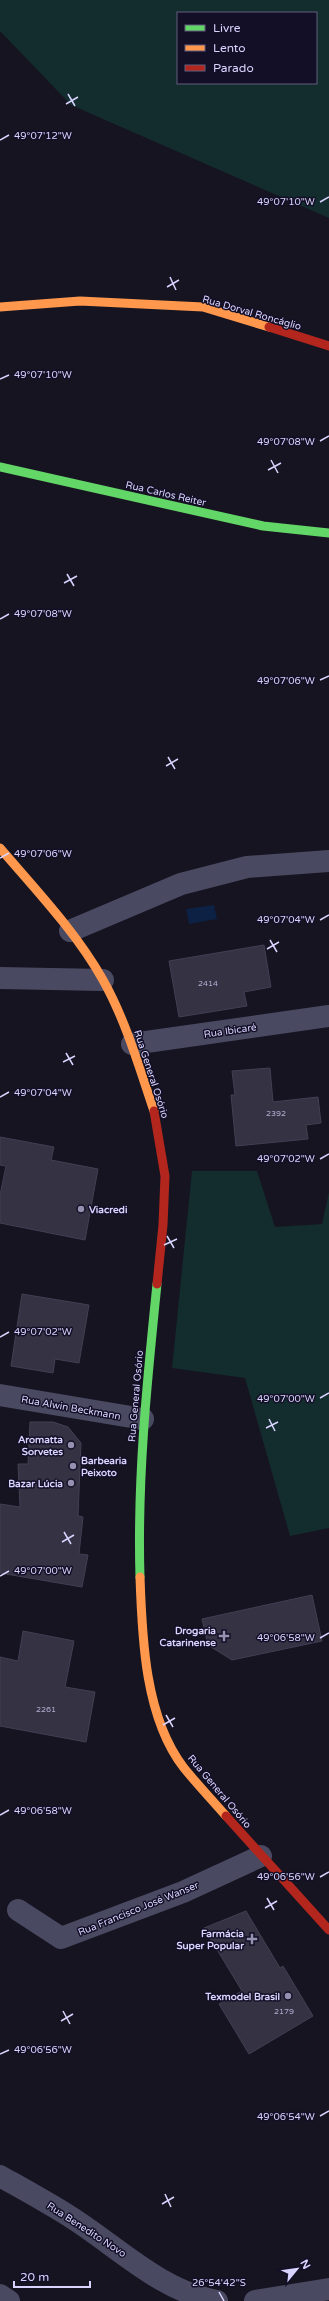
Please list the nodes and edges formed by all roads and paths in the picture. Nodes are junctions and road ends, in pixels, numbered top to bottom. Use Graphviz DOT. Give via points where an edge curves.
graph roads {
  1 [pos="0,307"];
  2 [pos="329,346"];
  3 [pos="0,467"];
  4 [pos="329,533"];
  5 [pos="0,848"];
  6 [pos="329,861"];
  7 [pos="70,931"];
  8 [pos="0,978"];
  9 [pos="103,980"];
  10 [pos="329,1016"];
  11 [pos="132,1044"];
  12 [pos="0,1395"];
  13 [pos="143,1419"];
  14 [pos="261,1856"];
  15 [pos="18,1910"];
  16 [pos="329,1930"];
  17 [pos="0,2176"];
  18 [pos="329,2289"];
  19 [pos="0,2294"];
  20 [pos="9,2301"];
  21 [pos="217,2301"];
  22 [pos="255,2301"];
  1 -- 2 [label="main road, Rua Dorval Roncáglio" via="80,301 203,307"];
  3 -- 4 [label="main road, Rua Carlos Reiter" via="263,526"];
  5 -- 7 [label="main road, Rua General Osório"];
  6 -- 7 [label="street" via="247,867 181,884"];
  7 -- 9 [label="main road, Rua General Osório"];
  8 -- 9 [label="street"];
  9 -- 11 [label="main road, Rua General Osório"];
  10 -- 11 [label="street, Rua Ibicaré"];
  11 -- 13 [label="main road, Rua General Osório" via="154,1112 165,1176 163,1225"];
  12 -- 13 [label="street, Rua Alwin Beckmann"];
  13 -- 14 [label="main road, Rua General Osório" via="138,1521 140,1614 145,1659 156,1712 167,1739 183,1767"];
  14 -- 15 [label="street, Rua Francisco José Wanser" via="183,1892 61,1938"];
  14 -- 16 [label="main road, Rua General Osório"];
  17 -- 21 [label="street, Rua Benedito Novo" via="69,2216 175,2288"];
  18 -- 22 [label="street"];
  19 -- 20 [label="street"];
}
